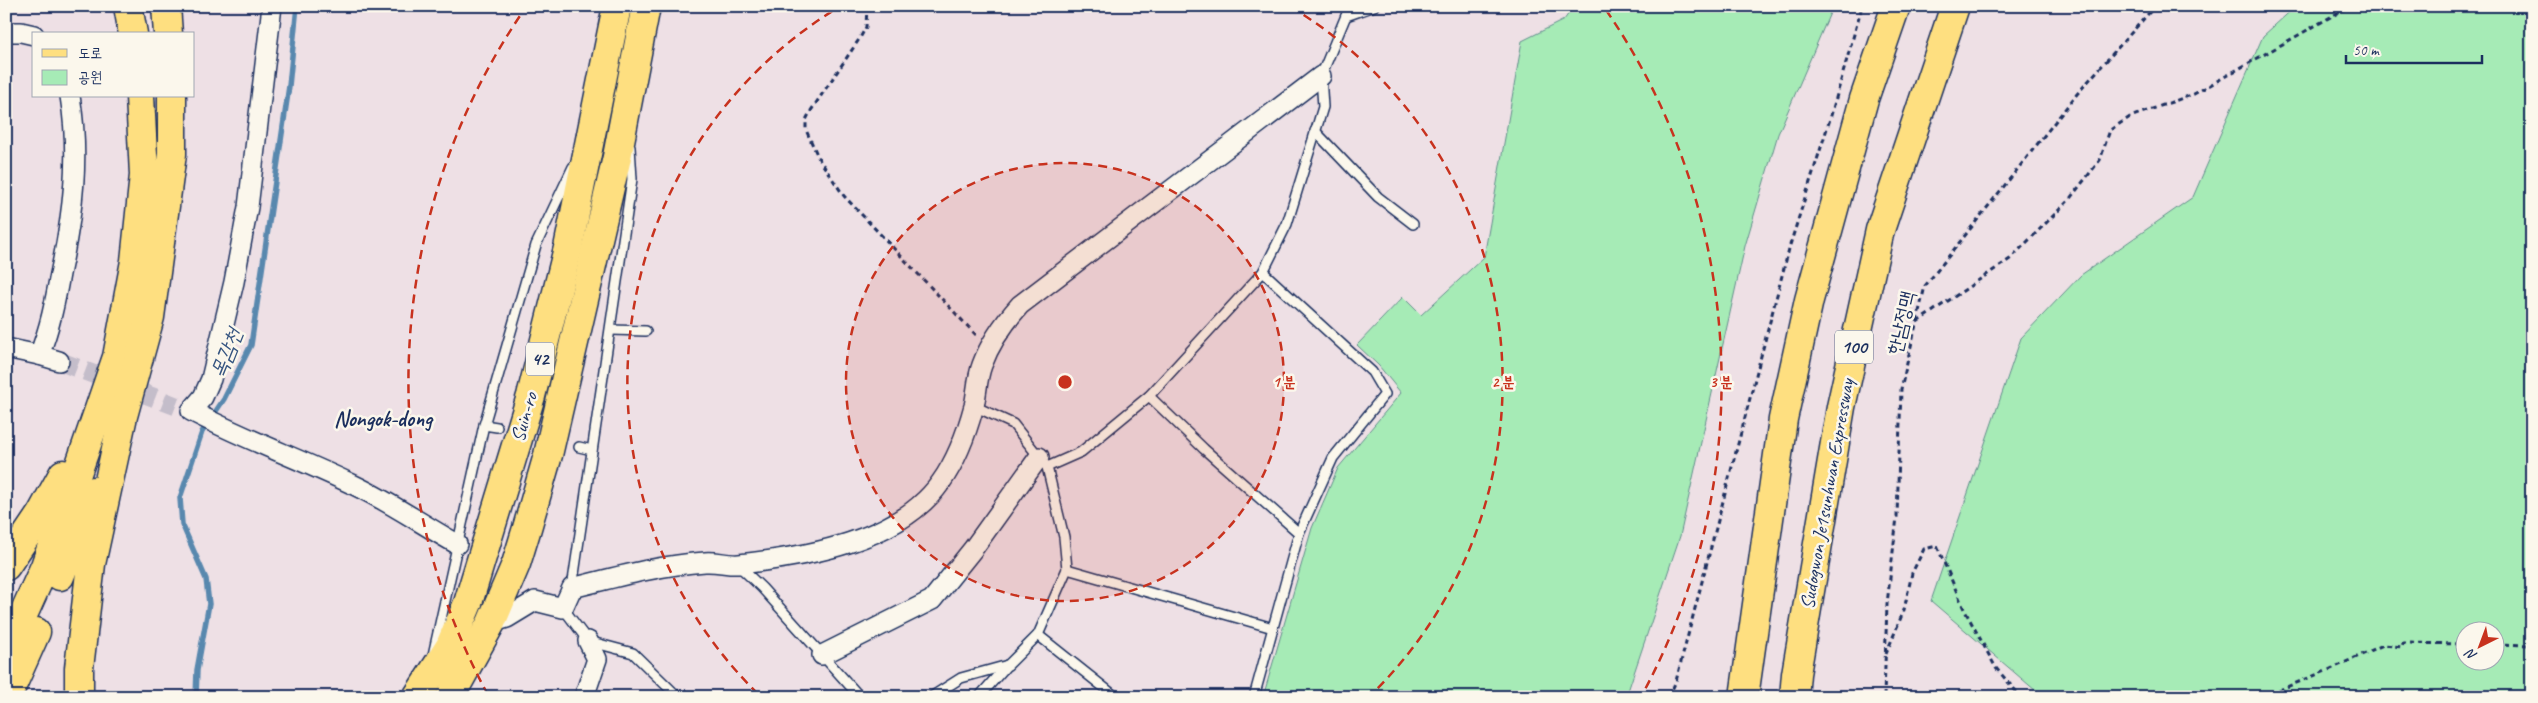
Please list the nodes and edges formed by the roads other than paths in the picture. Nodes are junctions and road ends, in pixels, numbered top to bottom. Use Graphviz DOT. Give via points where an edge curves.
graph roads {
  1 [pos="128,6"];
  2 [pos="166,6"];
  3 [pos="272,6"];
  4 [pos="617,6"];
  5 [pos="646,6"];
  6 [pos="1350,6"];
  7 [pos="1374,6"];
  8 [pos="1896,6"];
  9 [pos="1955,6"];
  10 [pos="1346,16"];
  11 [pos="6,32"];
  12 [pos="133,32"];
  13 [pos="168,32"];
  14 [pos="32,35"];
  15 [pos="1321,76"];
  16 [pos="70,98"];
  17 [pos="140,98"];
  18 [pos="172,98"];
  19 [pos="626,107"];
  20 [pos="593,126"];
  21 [pos="1315,131"];
  22 [pos="1413,224"];
  23 [pos="1263,272"];
  24 [pos="611,330"];
  25 [pos="646,330"];
  26 [pos="6,348"];
  27 [pos="118,349"];
  28 [pos="40,355"];
  29 [pos="59,361"];
  30 [pos="1150,396"];
  31 [pos="974,406"];
  32 [pos="123,416"];
  33 [pos="484,425"];
  34 [pos="497,428"];
  35 [pos="579,447"];
  36 [pos="592,450"];
  37 [pos="1043,462"];
  38 [pos="1299,533"];
  39 [pos="457,544"];
  40 [pos="737,564"];
  41 [pos="6,566"];
  42 [pos="1067,568"];
  43 [pos="572,588"];
  44 [pos="563,608"];
  45 [pos="491,623"];
  46 [pos="1273,628"];
  47 [pos="1038,635"];
  48 [pos="588,641"];
  49 [pos="6,653"];
  50 [pos="822,655"];
  51 [pos="1008,665"];
  52 [pos="422,689"];
  53 [pos="7,697"];
  54 [pos="79,697"];
  55 [pos="450,697"];
  56 [pos="584,697"];
  57 [pos="678,697"];
  58 [pos="860,697"];
  59 [pos="931,697"];
  60 [pos="979,697"];
  61 [pos="1116,697"];
  62 [pos="1254,697"];
  63 [pos="1744,697"];
  64 [pos="1794,697"];
  1 -- 12 [label="main road"];
  2 -- 13 [label="main road"];
  3 -- 39 [label="street" via="248,206 234,282 211,379 203,397 187,410 232,433 357,486"];
  4 -- 20 [label="main road, Suin-ro / 42"];
  5 -- 19 [label="main road, Suin-ro / 42"];
  6 -- 10 [label="lane"];
  7 -- 10 [label="lane"];
  8 -- 63 [label="main road" via="1864,99 1809,300 1787,400"];
  9 -- 64 [label="main road, Sudogwon Je1sunhwan Expressway / 100" via="1880,230 1841,407"];
  10 -- 15 [label="lane"];
  11 -- 14 [label="street"];
  15 -- 21 [label="lane" via="1323,106"];
  15 -- 31 [label="street" via="1020,305 1004,324 981,366"];
  16 -- 28 [label="street" via="76,160 71,222 49,331"];
  17 -- 27 [label="main road" via="144,175 135,261"];
  18 -- 32 [label="main road" via="172,154 150,318"];
  19 -- 24 [label="lane" via="632,179"];
  19 -- 45 [label="main road, Suin-ro / 42" via="548,455 516,564"];
  20 -- 33 [label="lane" via="536,245"];
  20 -- 52 [label="main road, Suin-ro / 42" via="568,248 531,396 468,603 450,646"];
  21 -- 22 [label="lane" via="1378,197"];
  21 -- 23 [label="lane" via="1287,224"];
  23 -- 30 [label="lane"];
  23 -- 38 [label="lane" via="1372,372 1385,394 1333,458"];
  24 -- 25 [label="lane"];
  24 -- 36 [label="lane"];
  26 -- 28 [label="street"];
  27 -- 41 [label="main road" via="58,484"];
  27 -- 49 [label="main road" via="45,566"];
  28 -- 29 [label="street"];
  30 -- 37 [label="lane" via="1081,452"];
  30 -- 38 [label="lane"];
  31 -- 37 [label="lane" via="1013,424"];
  31 -- 40 [label="street" via="959,449 941,483 911,513 863,538 844,544 806,554"];
  32 -- 53 [label="main road" via="64,567"];
  32 -- 54 [label="main road" via="92,564 79,668"];
  33 -- 34 [label="lane"];
  33 -- 39 [label="lane"];
  35 -- 36 [label="lane"];
  36 -- 43 [label="lane"];
  37 -- 42 [label="lane" via="1064,537"];
  37 -- 50 [label="street" via="932,600"];
  38 -- 46 [label="lane"];
  39 -- 52 [label="lane"];
  40 -- 43 [label="street" via="707,562 634,572"];
  40 -- 50 [label="lane"];
  42 -- 46 [label="lane"];
  42 -- 47 [label="lane"];
  43 -- 44 [label="street"];
  44 -- 45 [label="street" via="535,601 507,618"];
  44 -- 48 [label="lane"];
  45 -- 55 [label="main road, Suin-ro / 42"];
  46 -- 62 [label="lane"];
  47 -- 51 [label="lane"];
  47 -- 61 [label="lane"];
  48 -- 56 [label="street" via="597,659"];
  48 -- 57 [label="lane" via="633,653"];
  50 -- 58 [label="lane"];
  51 -- 59 [label="lane" via="961,678"];
  51 -- 60 [label="lane"];
}
